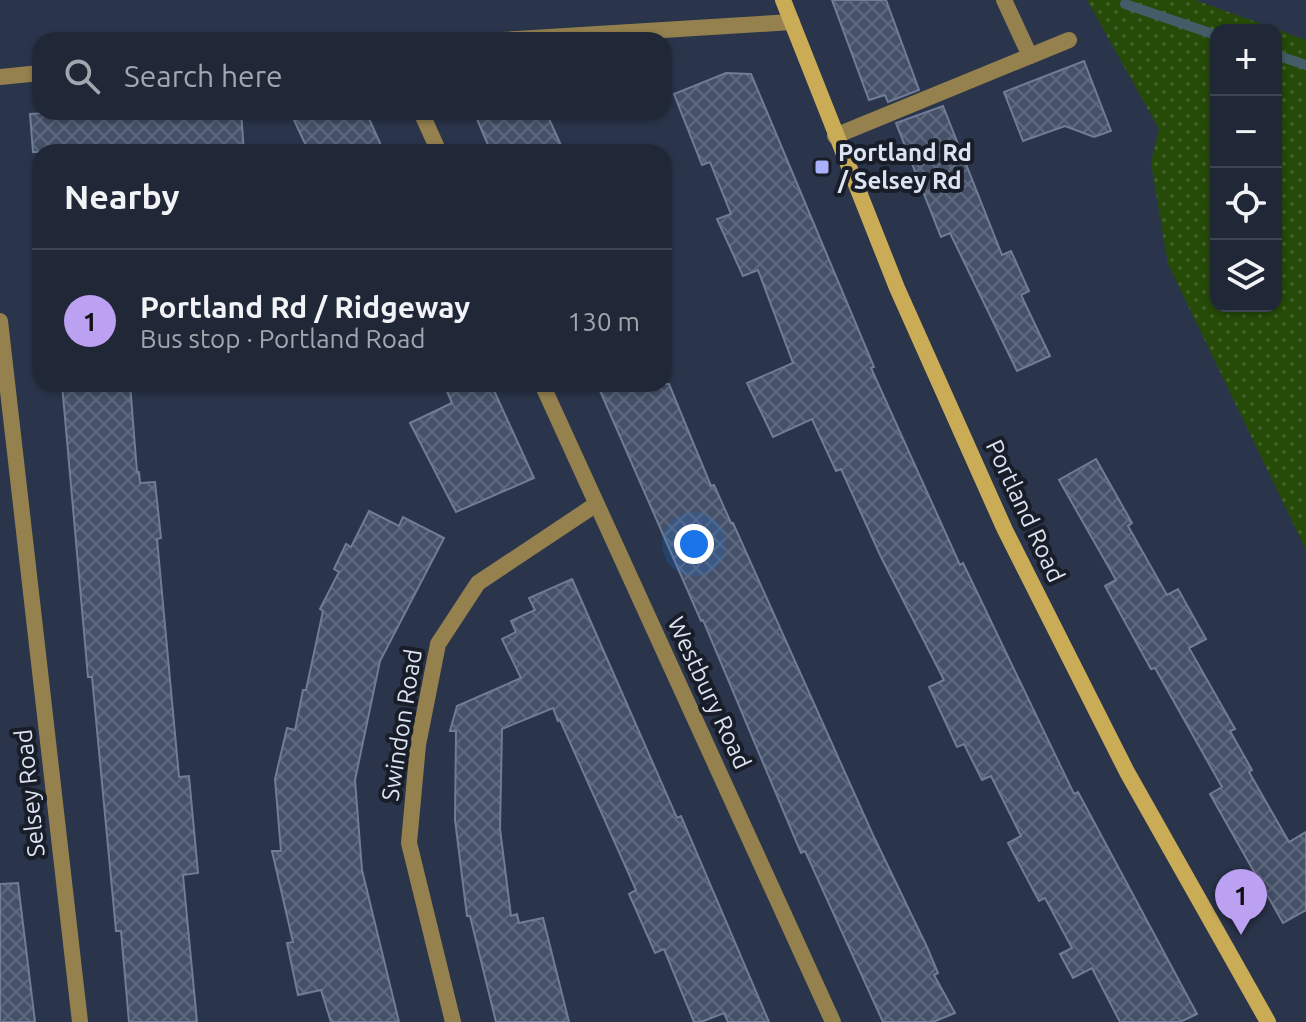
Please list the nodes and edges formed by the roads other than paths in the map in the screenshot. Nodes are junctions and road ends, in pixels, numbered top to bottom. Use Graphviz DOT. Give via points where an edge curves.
graph roads {
  1 [pos="783,0"];
  2 [pos="1004,0"];
  3 [pos="792,22"];
  4 [pos="631,32"];
  5 [pos="1069,40"];
  6 [pos="1030,56"];
  7 [pos="32,74"];
  8 [pos="0,77"];
  9 [pos="425,120"];
  10 [pos="835,136"];
  11 [pos="435,144"];
  12 [pos="0,321"];
  13 [pos="546,392"];
  14 [pos="595,505"];
  15 [pos="80,1022"];
  16 [pos="453,1022"];
  17 [pos="833,1022"];
  18 [pos="1268,1022"];
  1 -- 3 [label="main road, Portland Road"];
  2 -- 6 [label="street"];
  3 -- 4 [label="street"];
  3 -- 10 [label="main road, Portland Road"];
  5 -- 6 [label="street"];
  6 -- 10 [label="street"];
  7 -- 8 [label="street"];
  9 -- 11 [label="street"];
  10 -- 18 [label="main road, Portland Road" via="1005,530 1127,772"];
  12 -- 15 [label="street, Selsey Road"];
  13 -- 14 [label="street, Westbury Road"];
  14 -- 16 [label="street, Swindon Road" via="478,583 438,644 418,745 409,843"];
  14 -- 17 [label="street, Westbury Road"];
}
